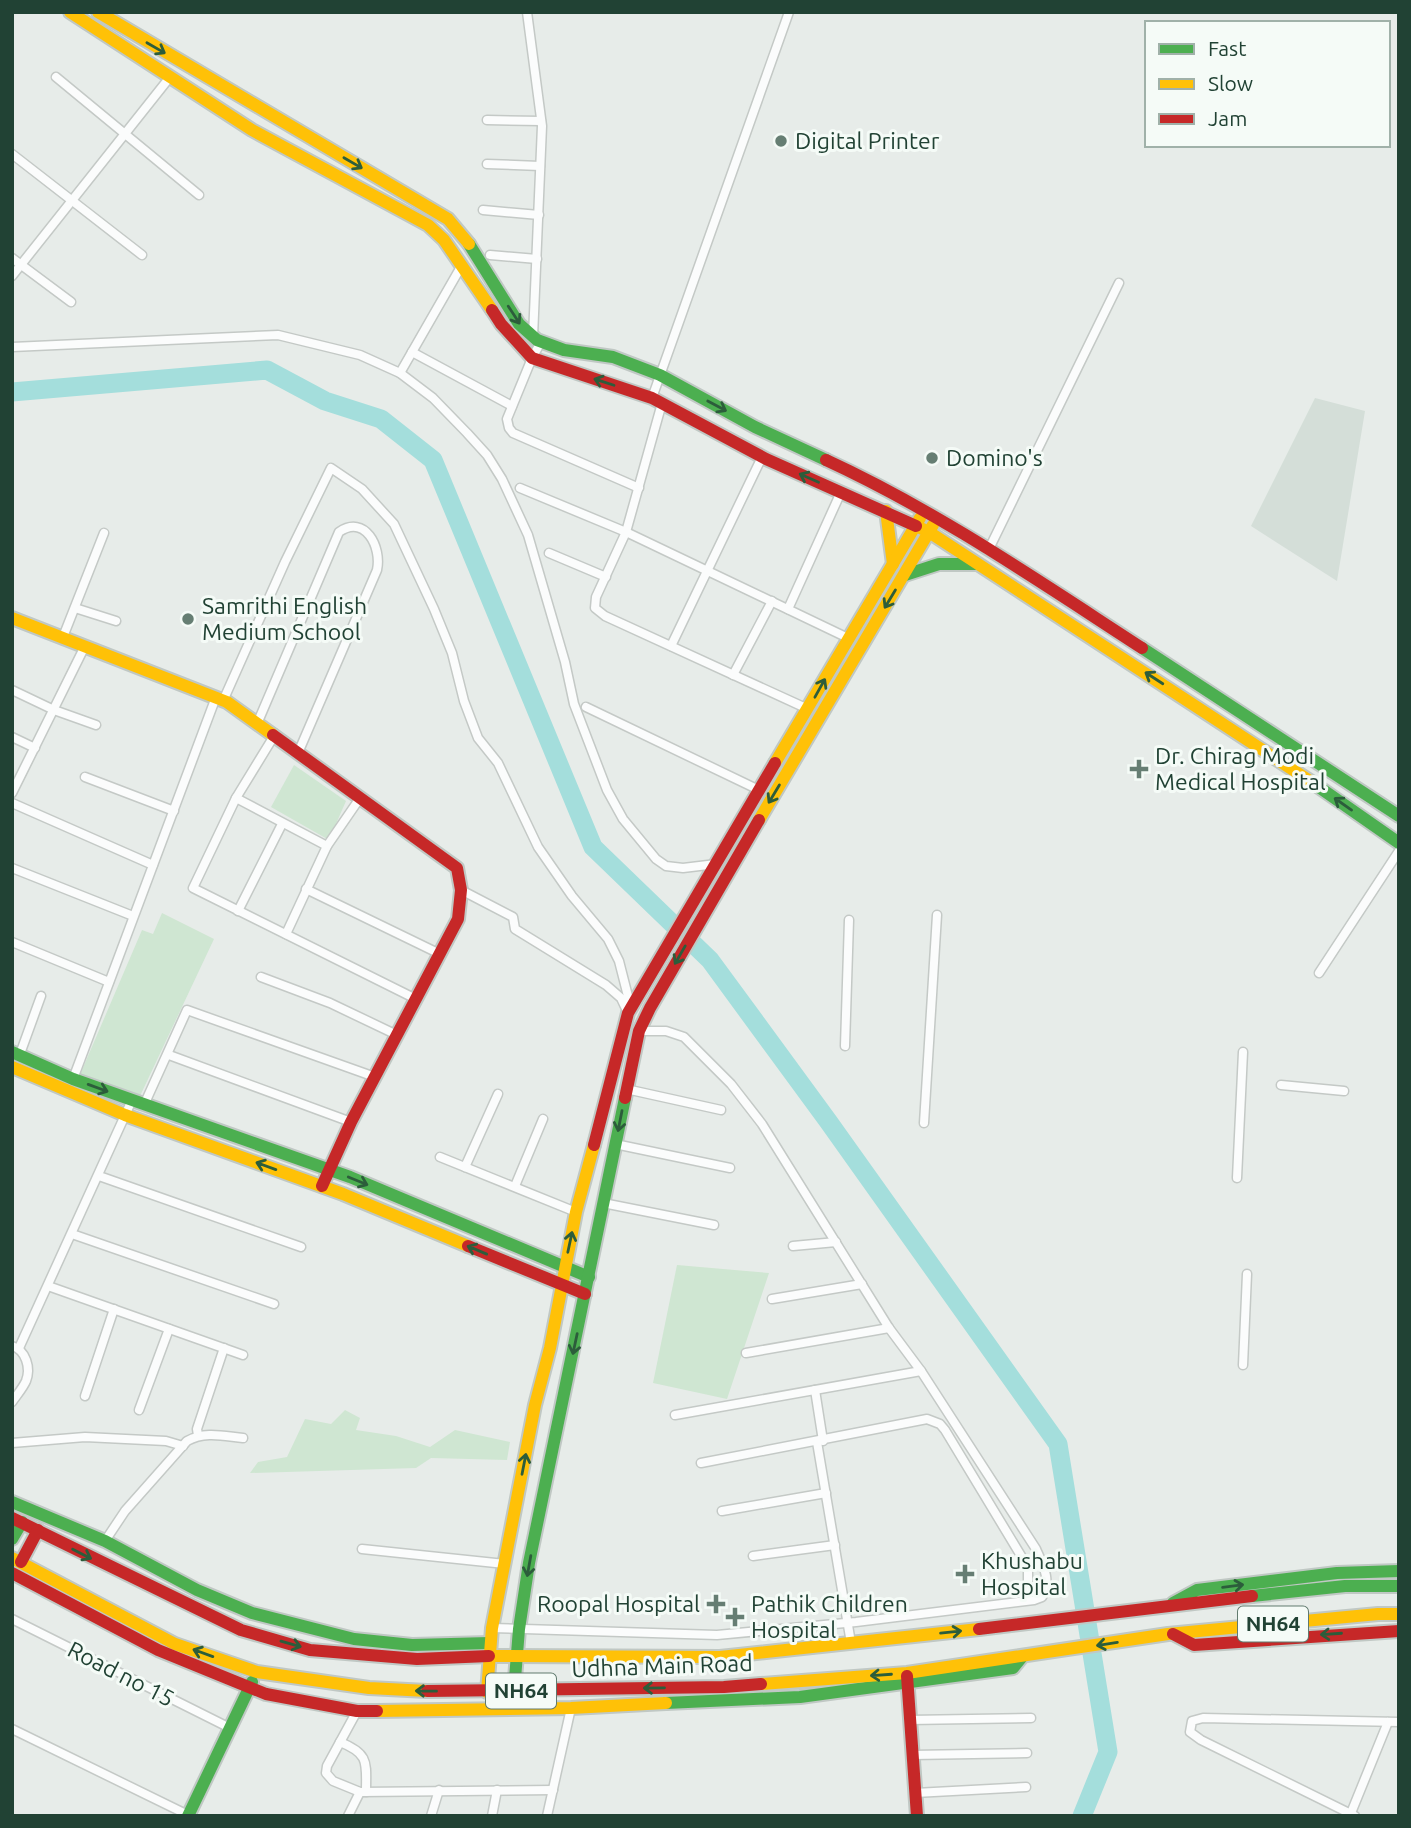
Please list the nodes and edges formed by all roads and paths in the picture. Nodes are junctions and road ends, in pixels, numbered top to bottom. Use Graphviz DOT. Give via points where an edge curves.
graph roads {
  1 [pos="70,12"];
  2 [pos="99,12"];
  3 [pos="527,12"];
  4 [pos="789,12"];
  5 [pos="56,77"];
  6 [pos="170,77"];
  7 [pos="487,120"];
  8 [pos="541,121"];
  9 [pos="126,133"];
  10 [pos="12,154"];
  11 [pos="487,164"];
  12 [pos="540,166"];
  13 [pos="198,195"];
  14 [pos="72,200"];
  15 [pos="483,209"];
  16 [pos="538,215"];
  17 [pos="142,255"];
  18 [pos="490,255"];
  19 [pos="12,258"];
  20 [pos="537,259"];
  21 [pos="20,265"];
  22 [pos="462,265"];
  23 [pos="12,276"];
  24 [pos="1119,283"];
  25 [pos="71,302"];
  26 [pos="537,340"];
  27 [pos="12,347"];
  28 [pos="412,352"];
  29 [pos="531,358"];
  30 [pos="400,373"];
  31 [pos="660,375"];
  32 [pos="657,400"];
  33 [pos="512,406"];
  34 [pos="762,457"];
  35 [pos="520,488"];
  36 [pos="639,488"];
  37 [pos="841,492"];
  38 [pos="886,512"];
  39 [pos="924,512"];
  40 [pos="936,519"];
  41 [pos="916,525"];
  42 [pos="626,532"];
  43 [pos="929,532"];
  44 [pos="104,533"];
  45 [pos="988,551"];
  46 [pos="549,553"];
  47 [pos="892,564"];
  48 [pos="979,565"];
  49 [pos="707,570"];
  50 [pos="903,576"];
  51 [pos="606,577"];
  52 [pos="772,601"];
  53 [pos="75,608"];
  54 [pos="788,609"];
  55 [pos="12,618"];
  56 [pos="116,621"];
  57 [pos="63,637"];
  58 [pos="848,638"];
  59 [pos="85,646"];
  60 [pos="671,646"];
  61 [pos="733,675"];
  62 [pos="12,690"];
  63 [pos="219,699"];
  64 [pos="586,707"];
  65 [pos="808,709"];
  66 [pos="54,710"];
  67 [pos="257,724"];
  68 [pos="96,725"];
  69 [pos="274,736"];
  70 [pos="12,737"];
  71 [pos="35,748"];
  72 [pos="298,753"];
  73 [pos="85,777"];
  74 [pos="760,790"];
  75 [pos="12,793"];
  76 [pos="236,798"];
  77 [pos="360,798"];
  78 [pos="12,803"];
  79 [pos="174,811"];
  80 [pos="1399,816"];
  81 [pos="282,824"];
  82 [pos="1399,843"];
  83 [pos="327,846"];
  84 [pos="1399,852"];
  85 [pos="716,864"];
  86 [pos="153,865"];
  87 [pos="12,868"];
  88 [pos="306,889"];
  89 [pos="461,890"];
  90 [pos="238,911"];
  91 [pos="937,915"];
  92 [pos="133,916"];
  93 [pos="849,920"];
  94 [pos="285,934"];
  95 [pos="13,945"];
  96 [pos="440,954"];
  97 [pos="1319,973"];
  98 [pos="261,978"];
  99 [pos="110,982"];
  100 [pos="41,996"];
  101 [pos="416,999"];
  102 [pos="632,1006"];
  103 [pos="639,1031"];
  104 [pos="397,1035"];
  105 [pos="845,1046"];
  106 [pos="1243,1052"];
  107 [pos="16,1053"];
  108 [pos="169,1055"];
  109 [pos="12,1068"];
  110 [pos="375,1077"];
  111 [pos="73,1079"];
  112 [pos="1281,1085"];
  113 [pos="626,1089"];
  114 [pos="1344,1091"];
  115 [pos="498,1094"];
  116 [pos="138,1102"];
  117 [pos="722,1110"];
  118 [pos="125,1115"];
  119 [pos="543,1119"];
  120 [pos="351,1122"];
  121 [pos="923,1123"];
  122 [pos="615,1144"];
  123 [pos="440,1157"];
  124 [pos="465,1167"];
  125 [pos="730,1168"];
  126 [pos="328,1170"];
  127 [pos="99,1176"];
  128 [pos="1237,1178"];
  129 [pos="322,1186"];
  130 [pos="515,1186"];
  131 [pos="603,1203"];
  132 [pos="576,1212"];
  133 [pos="714,1225"];
  134 [pos="72,1234"];
  135 [pos="836,1242"];
  136 [pos="793,1246"];
  137 [pos="301,1247"];
  138 [pos="564,1268"];
  139 [pos="1247,1274"];
  140 [pos="589,1277"];
  141 [pos="862,1284"];
  142 [pos="561,1285"];
  143 [pos="48,1286"];
  144 [pos="586,1294"];
  145 [pos="772,1299"];
  146 [pos="274,1304"];
  147 [pos="114,1309"];
  148 [pos="889,1328"];
  149 [pos="169,1329"];
  150 [pos="15,1347"];
  151 [pos="224,1348"];
  152 [pos="746,1353"];
  153 [pos="243,1355"];
  154 [pos="1243,1365"];
  155 [pos="921,1371"];
  156 [pos="815,1390"];
  157 [pos="85,1396"];
  158 [pos="12,1402"];
  159 [pos="139,1410"];
  160 [pos="675,1415"];
  161 [pos="198,1435"];
  162 [pos="243,1438"];
  163 [pos="820,1441"];
  164 [pos="12,1443"];
  165 [pos="183,1446"];
  166 [pos="701,1463"];
  167 [pos="826,1493"];
  168 [pos="12,1502"];
  169 [pos="722,1511"];
  170 [pos="17,1520"];
  171 [pos="38,1530"];
  172 [pos="12,1539"];
  173 [pos="105,1541"];
  174 [pos="835,1545"];
  175 [pos="362,1549"];
  176 [pos="753,1556"];
  177 [pos="505,1564"];
  178 [pos="14,1566"];
  179 [pos="1399,1571"];
  180 [pos="1399,1586"];
  181 [pos="1028,1600"];
  182 [pos="1167,1606"];
  183 [pos="1399,1614"];
  184 [pos="12,1619"];
  185 [pos="849,1623"];
  186 [pos="492,1628"];
  187 [pos="519,1629"];
  188 [pos="1399,1631"];
  189 [pos="1171,1634"];
  190 [pos="851,1643"];
  191 [pos="490,1649"];
  192 [pos="516,1656"];
  193 [pos="257,1672"];
  194 [pos="907,1679"];
  195 [pos="250,1687"];
  196 [pos="514,1691"];
  197 [pos="487,1692"];
  198 [pos="571,1708"];
  199 [pos="357,1711"];
  200 [pos="1031,1718"];
  201 [pos="909,1720"];
  202 [pos="1388,1722"];
  203 [pos="1399,1722"];
  204 [pos="230,1728"];
  205 [pos="12,1729"];
  206 [pos="340,1742"];
  207 [pos="1027,1753"];
  208 [pos="912,1755"];
  209 [pos="1026,1787"];
  210 [pos="439,1790"];
  211 [pos="497,1790"];
  212 [pos="553,1790"];
  213 [pos="363,1792"];
  214 [pos="915,1793"];
  215 [pos="188,1815"];
  216 [pos="1353,1815"];
  217 [pos="348,1816"];
  218 [pos="431,1816"];
  219 [pos="492,1816"];
  220 [pos="547,1816"];
  221 [pos="916,1816"];
  1 -- 6 [label="main road"];
  2 -- 26 [label="main road, one-way" via="454,224 519,324"];
  3 -- 8 [label="street"];
  4 -- 31 [label="street"];
  5 -- 9 [label="street"];
  6 -- 9 [label="street"];
  6 -- 22 [label="main road" via="252,130 428,225"];
  7 -- 8 [label="street"];
  8 -- 12 [label="street"];
  9 -- 13 [label="street"];
  9 -- 14 [label="street"];
  10 -- 14 [label="street"];
  11 -- 12 [label="street"];
  12 -- 16 [label="street"];
  14 -- 17 [label="street"];
  14 -- 21 [label="street"];
  15 -- 16 [label="street"];
  16 -- 20 [label="street"];
  18 -- 20 [label="street"];
  19 -- 21 [label="street"];
  20 -- 26 [label="street"];
  21 -- 23 [label="street"];
  21 -- 25 [label="street"];
  22 -- 28 [label="street"];
  22 -- 29 [label="main road" via="501,324"];
  24 -- 45 [label="street"];
  26 -- 29 [label="street"];
  26 -- 31 [label="main road" via="564,350 612,357"];
  27 -- 30 [label="street" via="278,335 360,355"];
  28 -- 30 [label="street"];
  28 -- 33 [label="street"];
  32 -- 29 [label="main road, one-way"];
  29 -- 33 [label="street"];
  30 -- 85 [label="street" via="467,433 502,479 528,535 574,704 623,819 666,866"];
  31 -- 32 [label="street"];
  31 -- 39 [label="main road, one-way"];
  32 -- 34 [label="main road"];
  32 -- 36 [label="street"];
  33 -- 36 [label="street" via="507,419 513,432"];
  37 -- 34 [label="main road, one-way"];
  34 -- 49 [label="street"];
  35 -- 42 [label="street"];
  36 -- 42 [label="street"];
  37 -- 38 [label="main road"];
  37 -- 54 [label="street"];
  38 -- 41 [label="main road"];
  38 -- 47 [label="main road"];
  39 -- 40 [label="main road"];
  39 -- 41 [label="main road"];
  40 -- 43 [label="main road"];
  40 -- 45 [label="main road"];
  41 -- 43 [label="main road"];
  41 -- 47 [label="main road"];
  42 -- 49 [label="street"];
  42 -- 51 [label="street"];
  43 -- 48 [label="main road"];
  43 -- 50 [label="main road"];
  44 -- 53 [label="street"];
  45 -- 80 [label="main road"];
  46 -- 51 [label="street"];
  47 -- 58 [label="main road"];
  48 -- 50 [label="main road" via="941,562"];
  82 -- 48 [label="main road, one-way"];
  49 -- 52 [label="street"];
  49 -- 60 [label="street"];
  50 -- 103 [label="main road, one-way"];
  51 -- 60 [label="street" via="595,603 599,613"];
  52 -- 54 [label="street"];
  52 -- 61 [label="street"];
  53 -- 56 [label="street"];
  53 -- 57 [label="street"];
  54 -- 58 [label="street"];
  55 -- 57 [label="main road"];
  57 -- 59 [label="main road"];
  65 -- 58 [label="main road, one-way"];
  59 -- 63 [label="main road"];
  59 -- 66 [label="street"];
  60 -- 61 [label="street"];
  61 -- 65 [label="street"];
  62 -- 66 [label="street"];
  63 -- 67 [label="main road"];
  63 -- 79 [label="street"];
  63 -- 102 [label="street" via="331,468 340,472 394,524 452,653 478,738 498,763 538,847 608,939"];
  64 -- 74 [label="street"];
  65 -- 74 [label="main road"];
  66 -- 68 [label="street"];
  66 -- 71 [label="street"];
  67 -- 69 [label="main road"];
  67 -- 72 [label="street" via="339,532 351,527 371,536 380,558 377,570"];
  69 -- 72 [label="main road"];
  69 -- 76 [label="street"];
  70 -- 71 [label="street"];
  71 -- 75 [label="street"];
  72 -- 77 [label="main road"];
  73 -- 79 [label="street"];
  74 -- 85 [label="main road"];
  76 -- 81 [label="street"];
  76 -- 90 [label="street" via="193,888"];
  77 -- 83 [label="street"];
  77 -- 89 [label="main road" via="457,868"];
  78 -- 86 [label="street"];
  79 -- 86 [label="street"];
  81 -- 83 [label="street"];
  81 -- 90 [label="street"];
  83 -- 88 [label="street"];
  84 -- 97 [label="street"];
  85 -- 102 [label="main road"];
  86 -- 92 [label="street"];
  87 -- 92 [label="street"];
  88 -- 94 [label="street"];
  88 -- 96 [label="street"];
  89 -- 96 [label="main road" via="458,919"];
  89 -- 102 [label="street" via="513,917 515,929"];
  90 -- 94 [label="street"];
  91 -- 121 [label="street"];
  92 -- 99 [label="street"];
  93 -- 105 [label="street"];
  94 -- 101 [label="street"];
  95 -- 99 [label="street"];
  96 -- 101 [label="main road"];
  98 -- 104 [label="street" via="330,1003"];
  99 -- 111 [label="street"];
  100 -- 107 [label="street"];
  101 -- 104 [label="main road"];
  102 -- 132 [label="main road"];
  103 -- 113 [label="main road"];
  103 -- 135 [label="street" via="666,1031 684,1037 731,1084 762,1124"];
  104 -- 110 [label="main road"];
  106 -- 128 [label="street"];
  107 -- 111 [label="main road"];
  108 -- 110 [label="street" via="187,1010"];
  108 -- 116 [label="street"];
  108 -- 120 [label="street"];
  109 -- 118 [label="main road"];
  110 -- 120 [label="main road"];
  111 -- 116 [label="main road, one-way"];
  112 -- 114 [label="street"];
  113 -- 117 [label="street"];
  113 -- 122 [label="main road, one-way"];
  115 -- 124 [label="street"];
  116 -- 118 [label="street"];
  116 -- 126 [label="main road"];
  118 -- 127 [label="street"];
  129 -- 118 [label="main road, one-way"];
  119 -- 130 [label="street"];
  120 -- 126 [label="main road"];
  122 -- 125 [label="street"];
  122 -- 131 [label="main road"];
  123 -- 124 [label="street"];
  124 -- 130 [label="street"];
  126 -- 129 [label="main road"];
  126 -- 138 [label="main road, one-way"];
  127 -- 134 [label="street"];
  127 -- 137 [label="street"];
  142 -- 129 [label="main road, one-way"];
  130 -- 132 [label="street"];
  131 -- 133 [label="street"];
  131 -- 140 [label="main road"];
  138 -- 132 [label="main road, one-way"];
  134 -- 143 [label="street"];
  134 -- 146 [label="street"];
  135 -- 136 [label="street"];
  135 -- 141 [label="street"];
  138 -- 140 [label="main road"];
  138 -- 142 [label="main road"];
  139 -- 154 [label="street"];
  140 -- 144 [label="main road"];
  141 -- 145 [label="street"];
  141 -- 148 [label="street"];
  142 -- 144 [label="main road"];
  177 -- 142 [label="main road, one-way"];
  143 -- 147 [label="street"];
  143 -- 150 [label="street"];
  144 -- 187 [label="main road, one-way"];
  147 -- 149 [label="street"];
  147 -- 157 [label="street"];
  148 -- 152 [label="street"];
  148 -- 155 [label="street"];
  149 -- 151 [label="street"];
  149 -- 159 [label="street"];
  150 -- 158 [label="street" via="25,1357 27,1369 26,1382"];
  151 -- 153 [label="street"];
  151 -- 161 [label="street"];
  155 -- 156 [label="street"];
  155 -- 181 [label="street" via="1036,1549 1047,1589 1042,1597"];
  156 -- 160 [label="street"];
  156 -- 163 [label="street"];
  161 -- 162 [label="street"];
  161 -- 165 [label="street"];
  163 -- 166 [label="street"];
  163 -- 167 [label="street"];
  163 -- 181 [label="street" via="926,1419 940,1424 1026,1564"];
  164 -- 165 [label="street" via="85,1437"];
  165 -- 173 [label="street" via="125,1511"];
  167 -- 169 [label="street"];
  167 -- 174 [label="street"];
  168 -- 173 [label="main road"];
  170 -- 171 [label="main road, NH64"];
  170 -- 172 [label="main road, NH64"];
  171 -- 178 [label="main road"];
  171 -- 191 [label="main road, NH64, one-way" via="241,1630 310,1650 417,1659"];
  173 -- 191 [label="main road" via="198,1590 300,1627 354,1639"];
  174 -- 176 [label="street"];
  174 -- 185 [label="street"];
  175 -- 177 [label="street"];
  177 -- 186 [label="main road"];
  193 -- 178 [label="main road, Udhna Main Road / NH64, one-way" via="176,1643"];
  178 -- 195 [label="main road" via="159,1650"];
  182 -- 179 [label="main road, one-way" via="1197,1590 1337,1573"];
  180 -- 182 [label="main road, NH64"];
  181 -- 185 [label="street"];
  190 -- 182 [label="main road, NH64, one-way"];
  183 -- 189 [label="main road, NH64"];
  184 -- 204 [label="street, Road no 15"];
  185 -- 187 [label="street" via="717,1635"];
  185 -- 190 [label="street"];
  186 -- 187 [label="street"];
  186 -- 191 [label="main road"];
  187 -- 192 [label="main road"];
  188 -- 189 [label="main road, one-way" via="1194,1644"];
  189 -- 194 [label="main road, Udhna Main Road / NH64, one-way"];
  190 -- 192 [label="main road, NH64" via="720,1657"];
  191 -- 192 [label="main road, NH64"];
  191 -- 197 [label="main road"];
  192 -- 196 [label="main road"];
  193 -- 195 [label="main road"];
  197 -- 193 [label="main road, Udhna Main Road / NH64, one-way" via="369,1688"];
  194 -- 196 [label="main road, Udhna Main Road / NH64, one-way"];
  194 -- 198 [label="main road" via="800,1697"];
  194 -- 201 [label="main road"];
  195 -- 199 [label="main road"];
  195 -- 204 [label="main road"];
  196 -- 197 [label="main road, Udhna Main Road / NH64"];
  198 -- 199 [label="main road"];
  198 -- 212 [label="street"];
  199 -- 206 [label="street"];
  200 -- 201 [label="street"];
  201 -- 208 [label="main road"];
  202 -- 203 [label="street"];
  202 -- 216 [label="street"];
  202 -- 216 [label="street" via="1203,1718 1190,1726 1189,1732 1201,1740"];
  204 -- 215 [label="main road"];
  205 -- 215 [label="street"];
  206 -- 213 [label="street" via="363,1756"];
  206 -- 213 [label="street" via="327,1766 327,1776"];
  207 -- 208 [label="street"];
  208 -- 214 [label="main road"];
  209 -- 214 [label="street"];
  210 -- 211 [label="street"];
  210 -- 213 [label="street"];
  210 -- 218 [label="street"];
  211 -- 212 [label="street"];
  211 -- 219 [label="street"];
  212 -- 220 [label="street"];
  213 -- 217 [label="street"];
  214 -- 221 [label="main road"];
}
